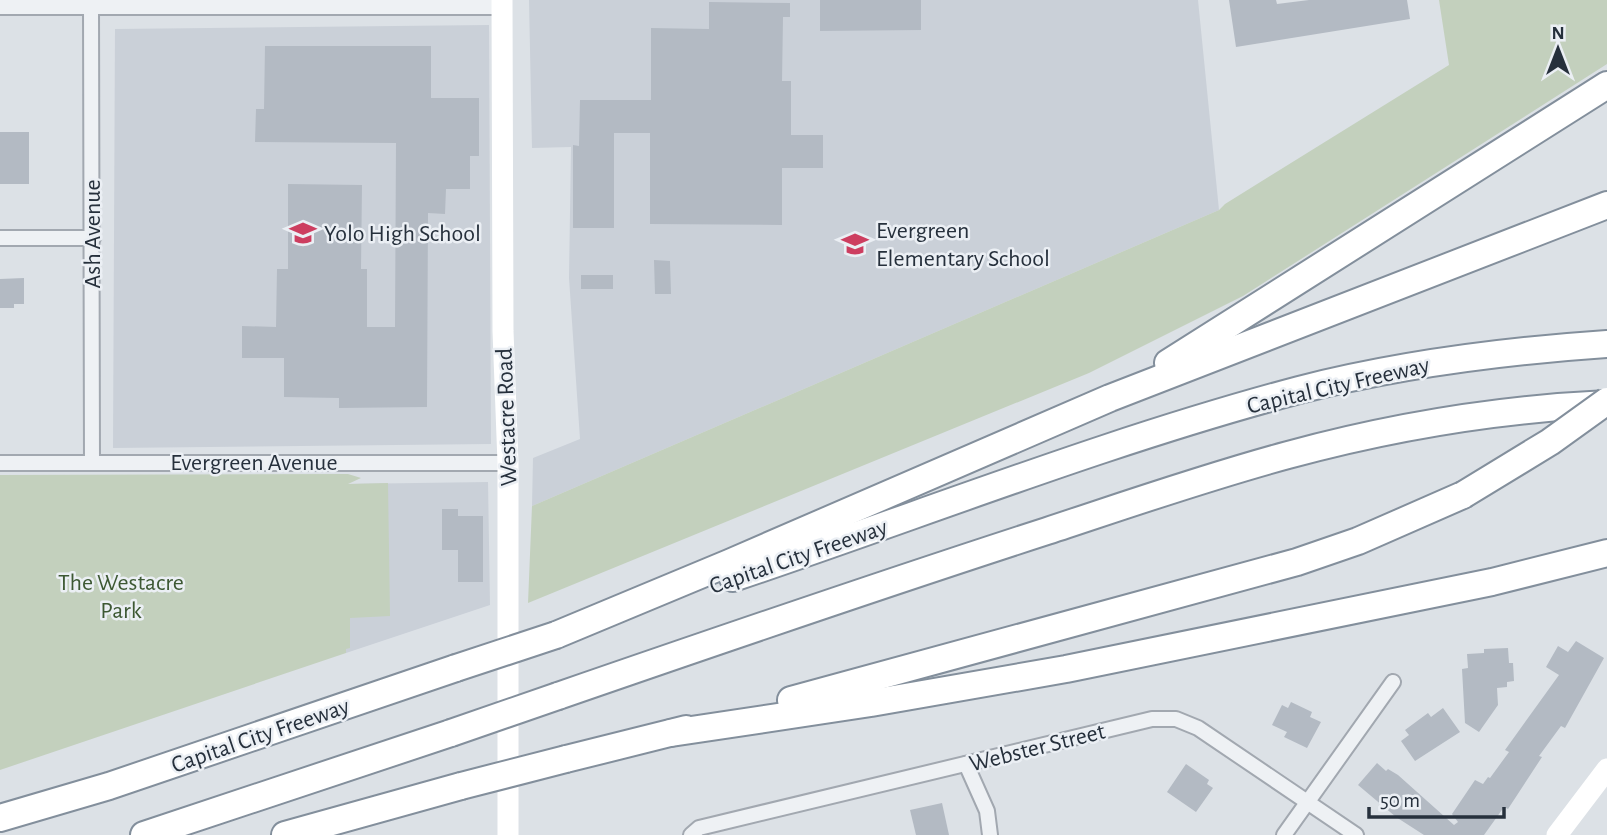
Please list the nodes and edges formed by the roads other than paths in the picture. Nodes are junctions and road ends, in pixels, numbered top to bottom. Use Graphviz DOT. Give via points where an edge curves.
graph roads {
  1 [pos="502,4"];
  2 [pos="0,6"];
  3 [pos="91,6"];
  4 [pos="1607,85"];
  5 [pos="1607,205"];
  6 [pos="0,238"];
  7 [pos="93,239"];
  8 [pos="1607,344"];
  9 [pos="1110,398"];
  10 [pos="1607,403"];
  11 [pos="92,462"];
  12 [pos="0,463"];
  13 [pos="509,463"];
  14 [pos="1607,553"];
  15 [pos="556,635"];
  16 [pos="1393,682"];
  17 [pos="671,733"];
  18 [pos="966,764"];
  19 [pos="1607,769"];
  20 [pos="1308,801"];
  21 [pos="0,818"];
  22 [pos="144,835"];
  23 [pos="285,835"];
  24 [pos="508,835"];
  25 [pos="691,835"];
  26 [pos="989,835"];
  27 [pos="1284,835"];
  28 [pos="1356,835"];
  29 [pos="1557,835"];
  1 -- 3 [label="street"];
  1 -- 13 [label="street, Westacre Road" via="503,331"];
  2 -- 3 [label="street"];
  3 -- 7 [label="street, Ash Avenue"];
  4 -- 9 [label="highway"];
  5 -- 9 [label="highway"];
  6 -- 7 [label="street"];
  7 -- 11 [label="street, Ash Avenue"];
  8 -- 15 [label="highway, Capital City Freeway" via="1476,356 1301,390 1192,421"];
  9 -- 15 [label="highway"];
  10 -- 17 [label="highway, bridge" via="1462,495 1358,541 1172,598"];
  10 -- 22 [label="highway, bridge" via="1471,418 1288,455 904,577"];
  11 -- 12 [label="street, Evergreen Avenue"];
  11 -- 13 [label="street, Evergreen Avenue"];
  13 -- 24 [label="street, Westacre Road"];
  14 -- 17 [label="highway" via="1492,582 1066,669"];
  15 -- 21 [label="highway, Capital City Freeway, bridge" via="122,782"];
  16 -- 20 [label="street"];
  17 -- 23 [label="highway, bridge"];
  18 -- 20 [label="street, Webster Street" via="1152,719 1176,719 1216,739"];
  18 -- 25 [label="street, Webster Street" via="699,828"];
  18 -- 26 [label="street" via="987,811"];
  19 -- 29 [label="street"];
  20 -- 27 [label="street"];
  20 -- 28 [label="street, Webster Street"];
}
